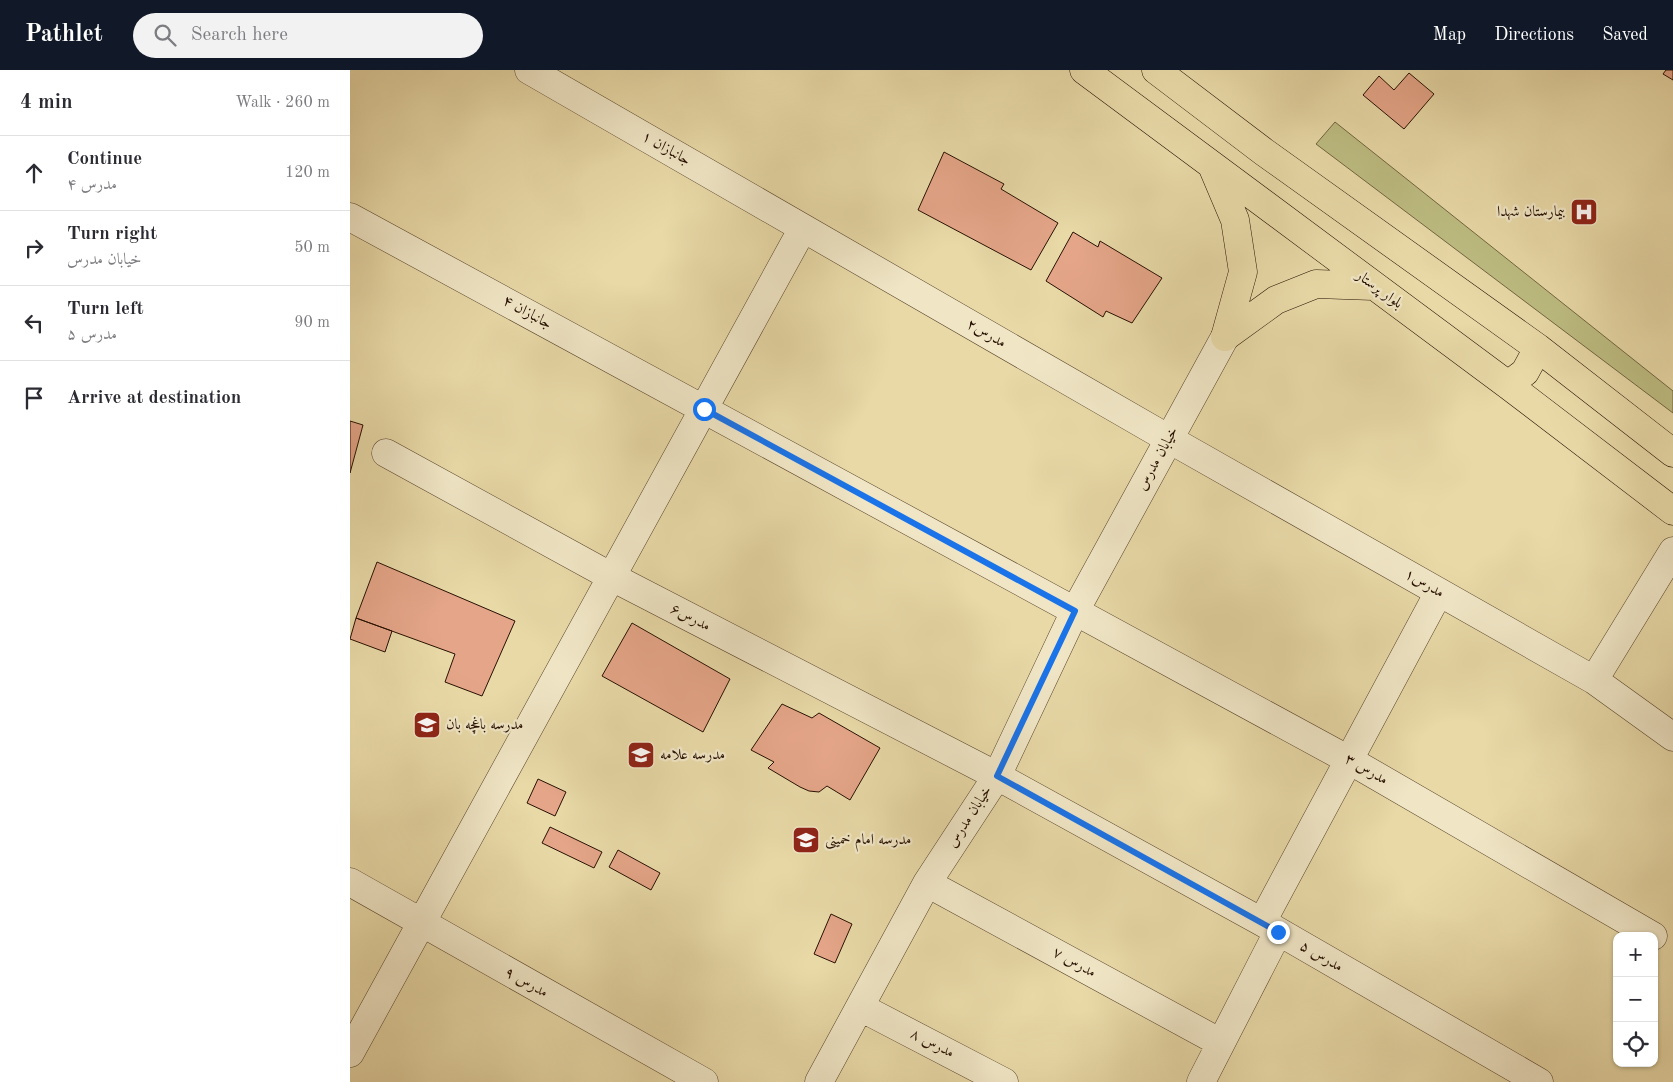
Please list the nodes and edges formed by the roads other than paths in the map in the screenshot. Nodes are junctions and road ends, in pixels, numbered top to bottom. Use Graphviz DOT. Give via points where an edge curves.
graph roads {
  1 [pos="529,70"];
  2 [pos="1084,70"];
  3 [pos="1156,70"];
  4 [pos="1213,168"];
  5 [pos="350,217"];
  6 [pos="803,228"];
  7 [pos="1373,286"];
  8 [pos="1225,337"];
  9 [pos="1538,348"];
  10 [pos="1508,385"];
  11 [pos="704,409"];
  12 [pos="1169,439"];
  13 [pos="386,453"];
  14 [pos="1673,453"];
  15 [pos="1673,511"];
  16 [pos="1673,551"];
  17 [pos="612,578"];
  18 [pos="1439,592"];
  19 [pos="1075,611"];
  20 [pos="1594,680"];
  21 [pos="1673,737"];
  22 [pos="1349,760"];
  23 [pos="997,776"];
  24 [pos="350,882"];
  25 [pos="927,883"];
  26 [pos="421,924"];
  27 [pos="1270,927"];
  28 [pos="1647,932"];
  29 [pos="1658,938"];
  30 [pos="1673,947"];
  31 [pos="860,1007"];
  32 [pos="1221,1043"];
  33 [pos="350,1053"];
  34 [pos="704,1082"];
  35 [pos="819,1082"];
  36 [pos="1004,1082"];
  37 [pos="1201,1082"];
  38 [pos="1539,1082"];
  1 -- 6 [label="street, جانبازان ۱"];
  2 -- 4 [label="main road, بلوار پرستار"];
  3 -- 9 [label="main road" via="1264,152"];
  4 -- 7 [label="main road, بلوار پرستار"];
  4 -- 8 [label="main road" via="1235,220 1243,272"];
  5 -- 11 [label="street, جانبازان ۴"];
  6 -- 11 [label="street"];
  6 -- 12 [label="street, مدرس۲"];
  7 -- 8 [label="main road" via="1316,284 1276,300"];
  7 -- 10 [label="main road, بلوار پرستار"];
  8 -- 12 [label="street, خیابان مدرس"];
  9 -- 10 [label="main road" via="1525,372"];
  9 -- 14 [label="main road"];
  10 -- 15 [label="main road, بلوار پرستار"];
  11 -- 17 [label="street"];
  11 -- 19 [label="street, جانبازان ۴"];
  12 -- 18 [label="street, مدرس۱"];
  12 -- 19 [label="street, خیابان مدرس"];
  13 -- 17 [label="street, مدرس۶"];
  16 -- 20 [label="street"];
  17 -- 23 [label="street, مدرس۶"];
  17 -- 26 [label="street"];
  18 -- 20 [label="street, مدرس۱"];
  18 -- 22 [label="street"];
  19 -- 22 [label="street, مدرس ۳"];
  19 -- 23 [label="street, خیابان مدرس"];
  20 -- 21 [label="street, مدرس۱"];
  22 -- 27 [label="street"];
  22 -- 28 [label="street, مدرس ۳"];
  23 -- 25 [label="street, خیابان مدرس"];
  23 -- 27 [label="street, مدرس ۵"];
  24 -- 26 [label="street, مدرس ۹"];
  25 -- 31 [label="street, خیابان مدرس"];
  25 -- 32 [label="street, مدرس ۷"];
  26 -- 33 [label="street"];
  26 -- 34 [label="street, مدرس ۹"];
  27 -- 32 [label="street"];
  27 -- 38 [label="street, مدرس ۵"];
  29 -- 30 [label="street, مدرس ۳"];
  31 -- 35 [label="street, خیابان مدرس"];
  31 -- 36 [label="street, مدرس ۸"];
  32 -- 37 [label="street"];
}
